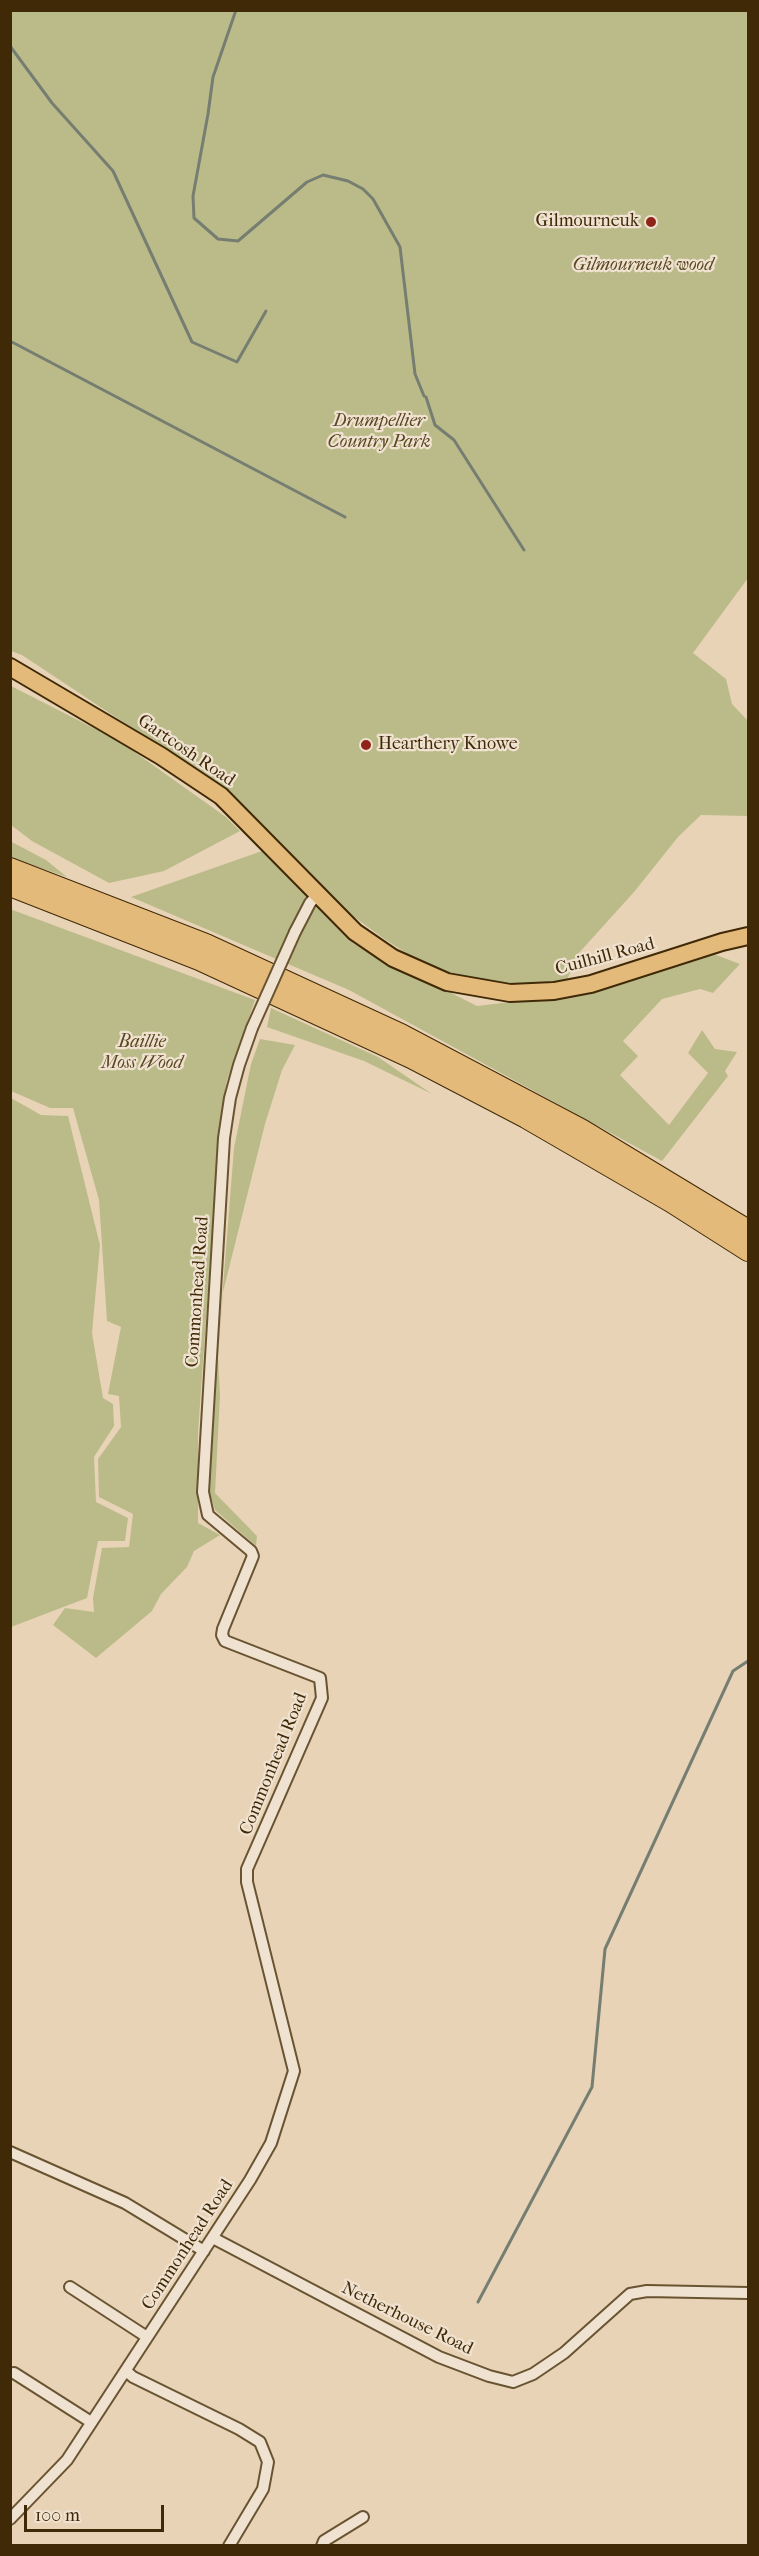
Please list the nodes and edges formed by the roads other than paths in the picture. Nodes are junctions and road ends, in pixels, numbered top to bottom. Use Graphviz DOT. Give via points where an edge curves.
graph roads {
  1 [pos="10,667"];
  2 [pos="10,868"];
  3 [pos="10,886"];
  4 [pos="317,895"];
  5 [pos="748,936"];
  6 [pos="748,1230"];
  7 [pos="748,1251"];
  8 [pos="10,2152"];
  9 [pos="213,2238"];
  10 [pos="204,2251"];
  11 [pos="70,2287"];
  12 [pos="748,2293"];
  13 [pos="147,2337"];
  14 [pos="126,2371"];
  15 [pos="14,2373"];
  16 [pos="91,2422"];
  17 [pos="363,2517"];
  18 [pos="10,2519"];
  19 [pos="229,2546"];
  20 [pos="322,2546"];
  1 -- 4 [label="main road, Gartcosh Road" via="221,796"];
  2 -- 6 [label="highway" via="206,944 401,1034 581,1129"];
  3 -- 7 [label="highway" via="199,960 411,1058 526,1118"];
  4 -- 5 [label="main road, Cuilhill Road" via="355,932 407,966 447,982 503,992 539,993 591,984"];
  4 -- 9 [label="street, Commonhead Road, bridge" via="295,932 252,1028 230,1098 224,1138 203,1492 208,1515 253,1556 222,1635 225,1641 320,1678 322,1698 248,1869 247,1882 294,2072 271,2143"];
  8 -- 10 [label="street" via="125,2203"];
  9 -- 10 [label="street, Commonhead Road"];
  9 -- 12 [label="street, Netherhouse Road" via="439,2357 513,2382 564,2353 630,2294"];
  10 -- 13 [label="street, Commonhead Road"];
  11 -- 13 [label="street"];
  13 -- 14 [label="street, Commonhead Road"];
  14 -- 16 [label="street, Commonhead Road"];
  14 -- 19 [label="street" via="260,2442 268,2463 263,2489"];
  15 -- 16 [label="street"];
  16 -- 18 [label="street, Commonhead Road" via="58,2471"];
  17 -- 20 [label="street"];
}
